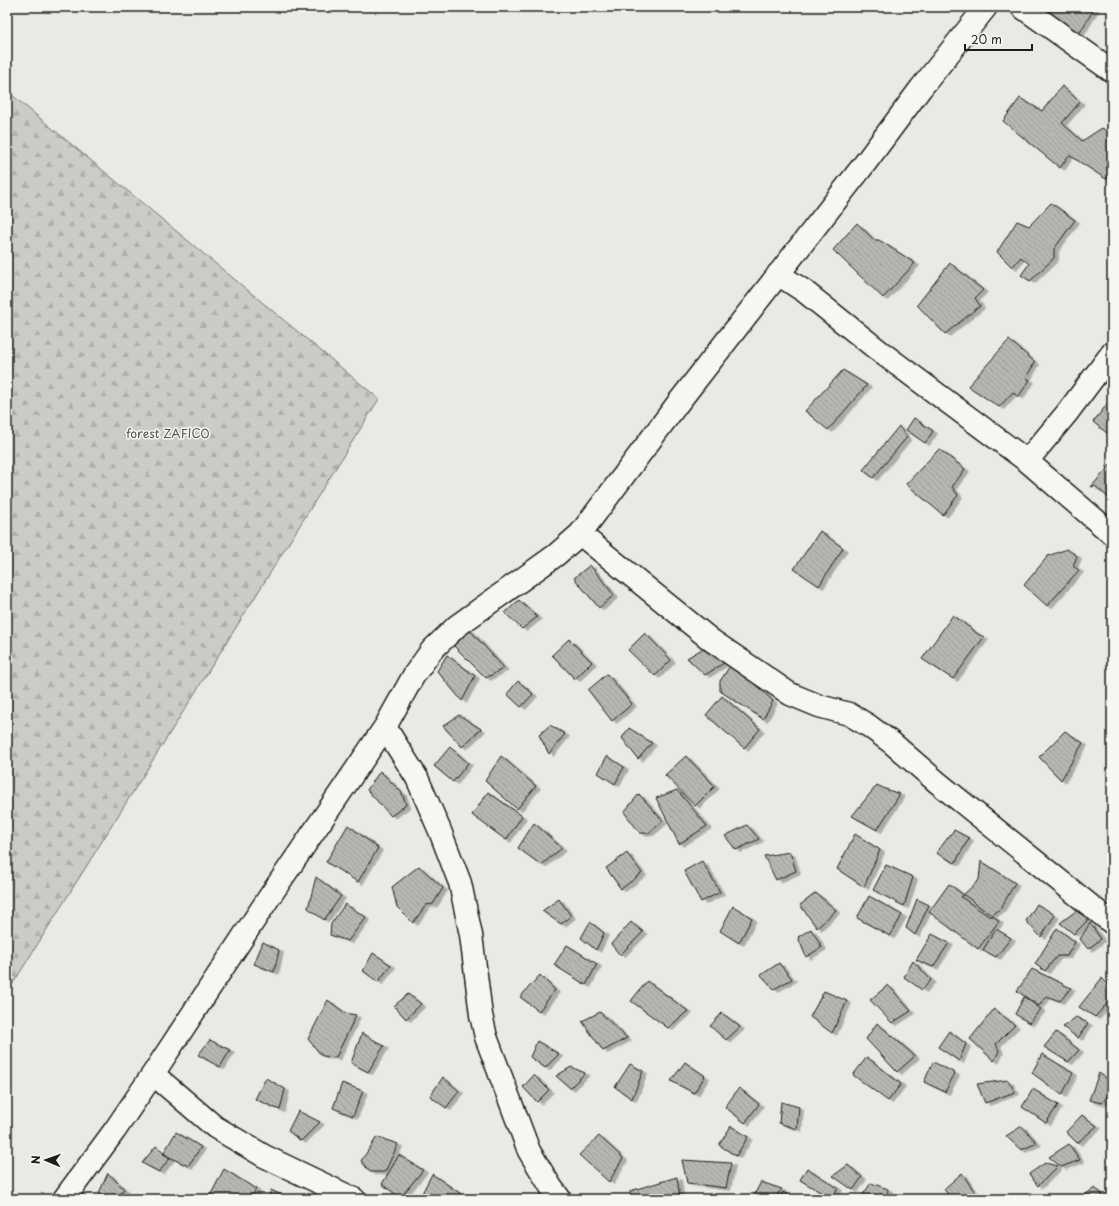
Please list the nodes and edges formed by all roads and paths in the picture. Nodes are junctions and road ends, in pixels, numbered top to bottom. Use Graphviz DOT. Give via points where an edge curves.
graph roads {
  1 [pos="986,7"];
  2 [pos="1022,7"];
  3 [pos="1112,71"];
  4 [pos="778,274"];
  5 [pos="1112,353"];
  6 [pos="1027,461"];
  7 [pos="580,534"];
  8 [pos="1112,534"];
  9 [pos="385,727"];
  10 [pos="1112,923"];
  11 [pos="153,1074"];
  12 [pos="64,1199"];
  13 [pos="354,1199"];
  14 [pos="560,1199"];
  1 -- 4 [label="street"];
  2 -- 3 [label="street"];
  4 -- 6 [label="street" via="804,291 878,350"];
  4 -- 7 [label="street"];
  5 -- 6 [label="street"];
  6 -- 8 [label="street"];
  7 -- 9 [label="street" via="556,555 457,626 432,650 414,675"];
  7 -- 10 [label="street" via="710,640 790,694 819,706 849,714 892,742"];
  9 -- 11 [label="street" via="268,898"];
  9 -- 14 [label="street" via="417,778 460,883 471,935 486,1037 529,1151"];
  11 -- 12 [label="street"];
  11 -- 13 [label="street" via="214,1127 264,1156"];
}
